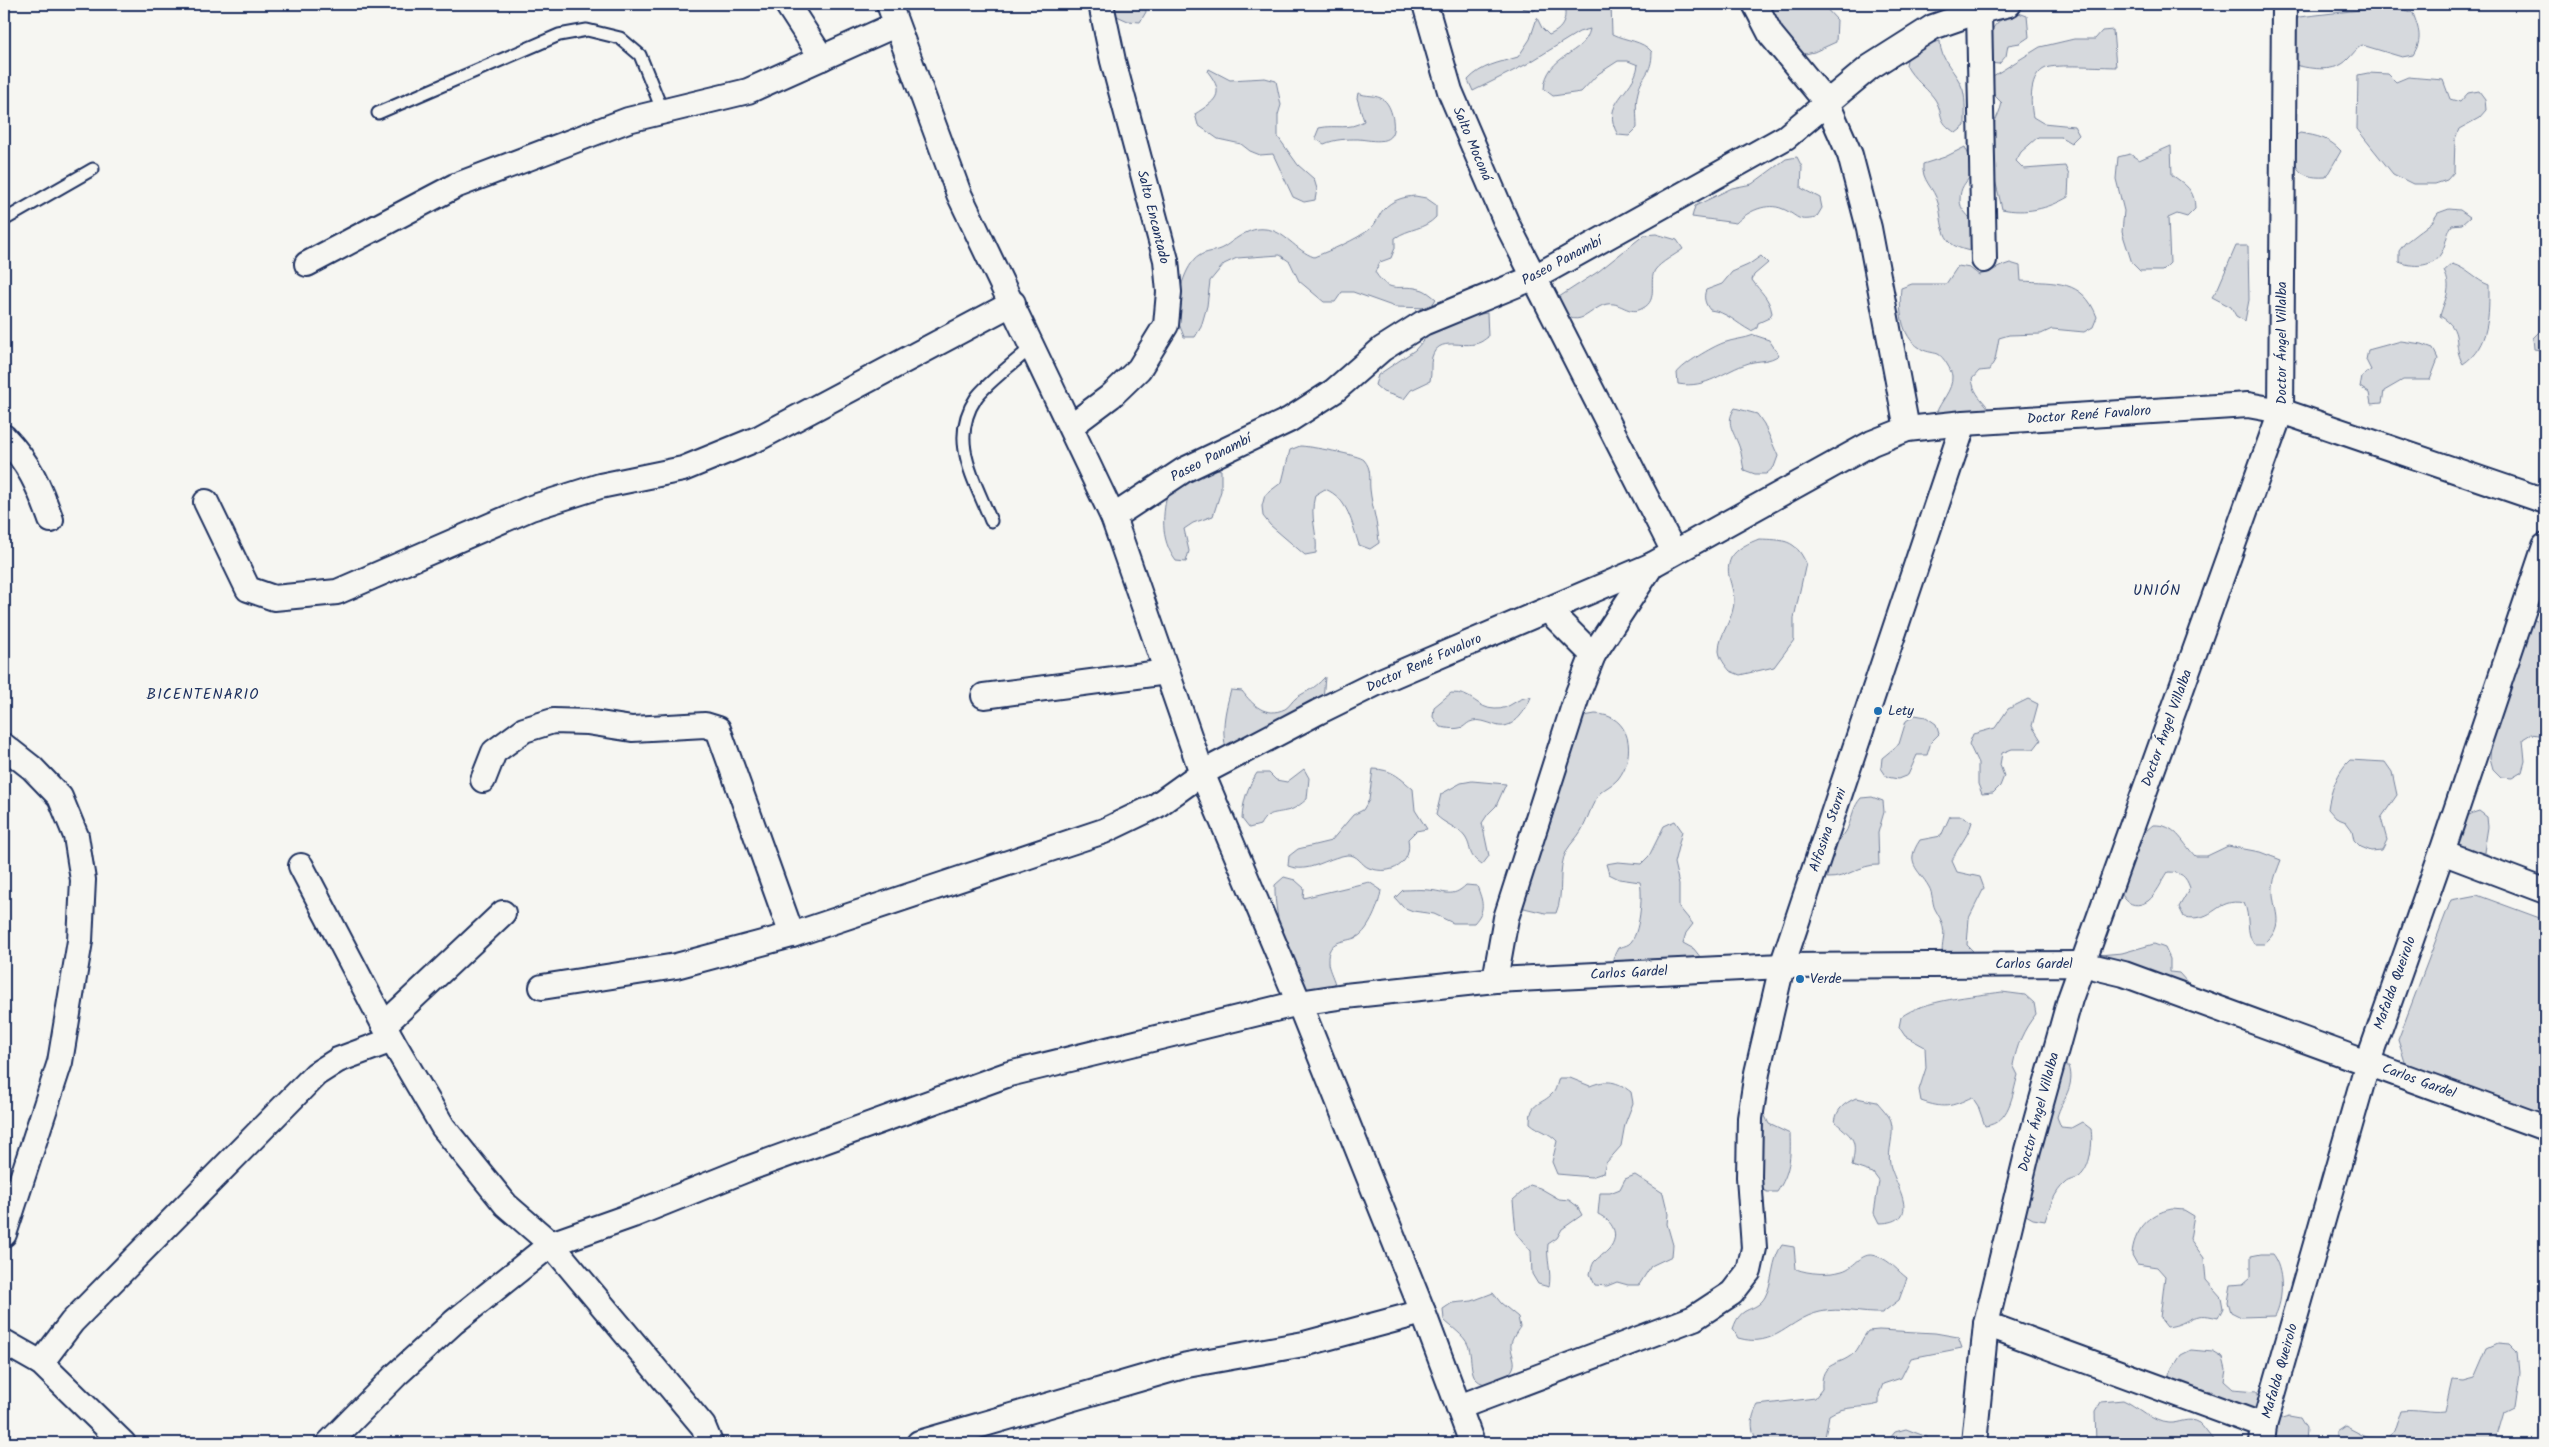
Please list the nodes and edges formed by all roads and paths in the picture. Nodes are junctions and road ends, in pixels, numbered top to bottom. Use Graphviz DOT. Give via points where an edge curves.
graph roads {
  1 [pos="787,4"];
  2 [pos="1101,4"];
  3 [pos="1425,4"];
  4 [pos="1755,4"];
  5 [pos="2009,4"];
  6 [pos="2284,4"];
  7 [pos="1979,11"];
  8 [pos="892,15"];
  9 [pos="822,58"];
  10 [pos="1827,103"];
  11 [pos="663,112"];
  12 [pos="378,113"];
  13 [pos="93,169"];
  14 [pos="4,220"];
  15 [pos="1984,260"];
  16 [pos="307,264"];
  17 [pos="1535,277"];
  18 [pos="1013,303"];
  19 [pos="1034,346"];
  20 [pos="2281,411"];
  21 [pos="1964,423"];
  22 [pos="1071,426"];
  23 [pos="1907,429"];
  24 [pos="4,437"];
  25 [pos="2545,501"];
  26 [pos="206,502"];
  27 [pos="1112,517"];
  28 [pos="51,520"];
  29 [pos="991,521"];
  30 [pos="2545,546"];
  31 [pos="1674,552"];
  32 [pos="1652,565"];
  33 [pos="1548,610"];
  34 [pos="1594,655"];
  35 [pos="1167,672"];
  36 [pos="984,696"];
  37 [pos="4,746"];
  38 [pos="1202,773"];
  39 [pos="483,780"];
  40 [pos="2442,852"];
  41 [pos="301,866"];
  42 [pos="2545,891"];
  43 [pos="503,913"];
  44 [pos="792,935"];
  45 [pos="2082,964"];
  46 [pos="1782,966"];
  47 [pos="1495,980"];
  48 [pos="542,987"];
  49 [pos="1299,1004"];
  50 [pos="388,1032"];
  51 [pos="2368,1062"];
  52 [pos="2545,1128"];
  53 [pos="4,1234"];
  54 [pos="551,1244"];
  55 [pos="1422,1312"];
  56 [pos="1986,1324"];
  57 [pos="4,1342"];
  58 [pos="41,1363"];
  59 [pos="1459,1407"];
  60 [pos="2263,1435"];
  61 [pos="1466,1441"];
  62 [pos="123,1443"];
  63 [pos="329,1443"];
  64 [pos="710,1443"];
  65 [pos="918,1443"];
  66 [pos="1974,1443"];
  1 -- 9 [label="street"];
  2 -- 22 [label="street, Salto Encantado" via="1113,62 1166,260 1169,292 1166,325 1139,368 1111,396"];
  3 -- 17 [label="street, Salto Moconá" via="1453,99 1507,224"];
  4 -- 10 [label="street" via="1771,35"];
  5 -- 7 [label="street, Paseo Panambí"];
  6 -- 20 [label="street, Doctor Ángel Villalba"];
  7 -- 10 [label="street, Paseo Panambí" via="1933,27 1870,67"];
  7 -- 15 [label="street"];
  8 -- 9 [label="street"];
  8 -- 18 [label="street" via="959,194"];
  9 -- 11 [label="street" via="748,91"];
  10 -- 17 [label="street, Paseo Panambí" via="1786,137"];
  10 -- 23 [label="street" via="1850,155 1870,228"];
  11 -- 12 [label="lane" via="640,55 620,38 587,30 559,35"];
  11 -- 16 [label="street" via="628,120 455,186"];
  13 -- 14 [label="lane"];
  17 -- 27 [label="street, Paseo Panambí" via="1423,323 1382,349 1334,392 1289,420 1184,470"];
  17 -- 31 [label="street, Salto Moconá"];
  18 -- 19 [label="street"];
  18 -- 26 [label="street" via="760,438 683,469 600,486 530,508 337,592 274,598 248,589"];
  19 -- 22 [label="street"];
  19 -- 29 [label="lane" via="976,397 962,439 965,457"];
  20 -- 21 [label="street, Doctor René Favaloro" via="2248,405"];
  20 -- 25 [label="street, Doctor René Favaloro"];
  20 -- 45 [label="street, Doctor Ángel Villalba"];
  21 -- 23 [label="street, Doctor René Favaloro"];
  21 -- 46 [label="street, Alfosina Storni"];
  22 -- 27 [label="street"];
  23 -- 31 [label="street, Doctor René Favaloro" via="1872,442"];
  24 -- 28 [label="street" via="22,457 38,484"];
  27 -- 35 [label="street"];
  30 -- 40 [label="street, Mafalda Queirolo"];
  31 -- 32 [label="street, Doctor René Favaloro"];
  32 -- 33 [label="street, Doctor René Favaloro"];
  32 -- 34 [label="street, Doctor René Favaloro"];
  33 -- 34 [label="street"];
  33 -- 38 [label="street, Doctor René Favaloro" via="1375,684"];
  34 -- 47 [label="street, Doctor René Favaloro" via="1578,693 1506,918"];
  35 -- 36 [label="street"];
  35 -- 38 [label="street"];
  37 -- 53 [label="street" via="32,768 60,797 76,836 83,880 80,941 60,1062"];
  38 -- 44 [label="street, Doctor René Favaloro" via="1156,806 1104,831"];
  38 -- 49 [label="street"];
  39 -- 44 [label="street" via="494,752 524,730 553,722 587,722 632,729 705,725 718,729"];
  40 -- 42 [label="street"];
  40 -- 51 [label="street, Mafalda Queirolo"];
  41 -- 50 [label="street"];
  43 -- 50 [label="street"];
  44 -- 48 [label="street, Doctor René Favaloro" via="676,966"];
  45 -- 46 [label="street, Carlos Gardel"];
  45 -- 51 [label="street, Carlos Gardel" via="2124,974"];
  45 -- 56 [label="street, Doctor Ángel Villalba" via="2031,1141"];
  46 -- 47 [label="street, Carlos Gardel"];
  46 -- 59 [label="street, Alfosina Storni" via="1750,1118 1749,1177 1754,1248 1749,1271 1732,1293 1694,1318"];
  47 -- 49 [label="street, Carlos Gardel"];
  49 -- 54 [label="street, Carlos Gardel" via="1009,1074"];
  49 -- 55 [label="street"];
  50 -- 54 [label="street" via="443,1127 506,1205"];
  50 -- 58 [label="street" via="316,1074 72,1322"];
  51 -- 52 [label="street, Carlos Gardel"];
  51 -- 60 [label="street, Mafalda Queirolo"];
  54 -- 63 [label="street, Carlos Gardel" via="454,1322"];
  54 -- 64 [label="street" via="703,1426"];
  55 -- 59 [label="street"];
  55 -- 65 [label="street" via="1304,1344 1187,1365"];
  56 -- 60 [label="street"];
  56 -- 66 [label="street, Doctor Ángel Villalba"];
  57 -- 58 [label="street"];
  58 -- 62 [label="street"];
  59 -- 61 [label="street"];
}
